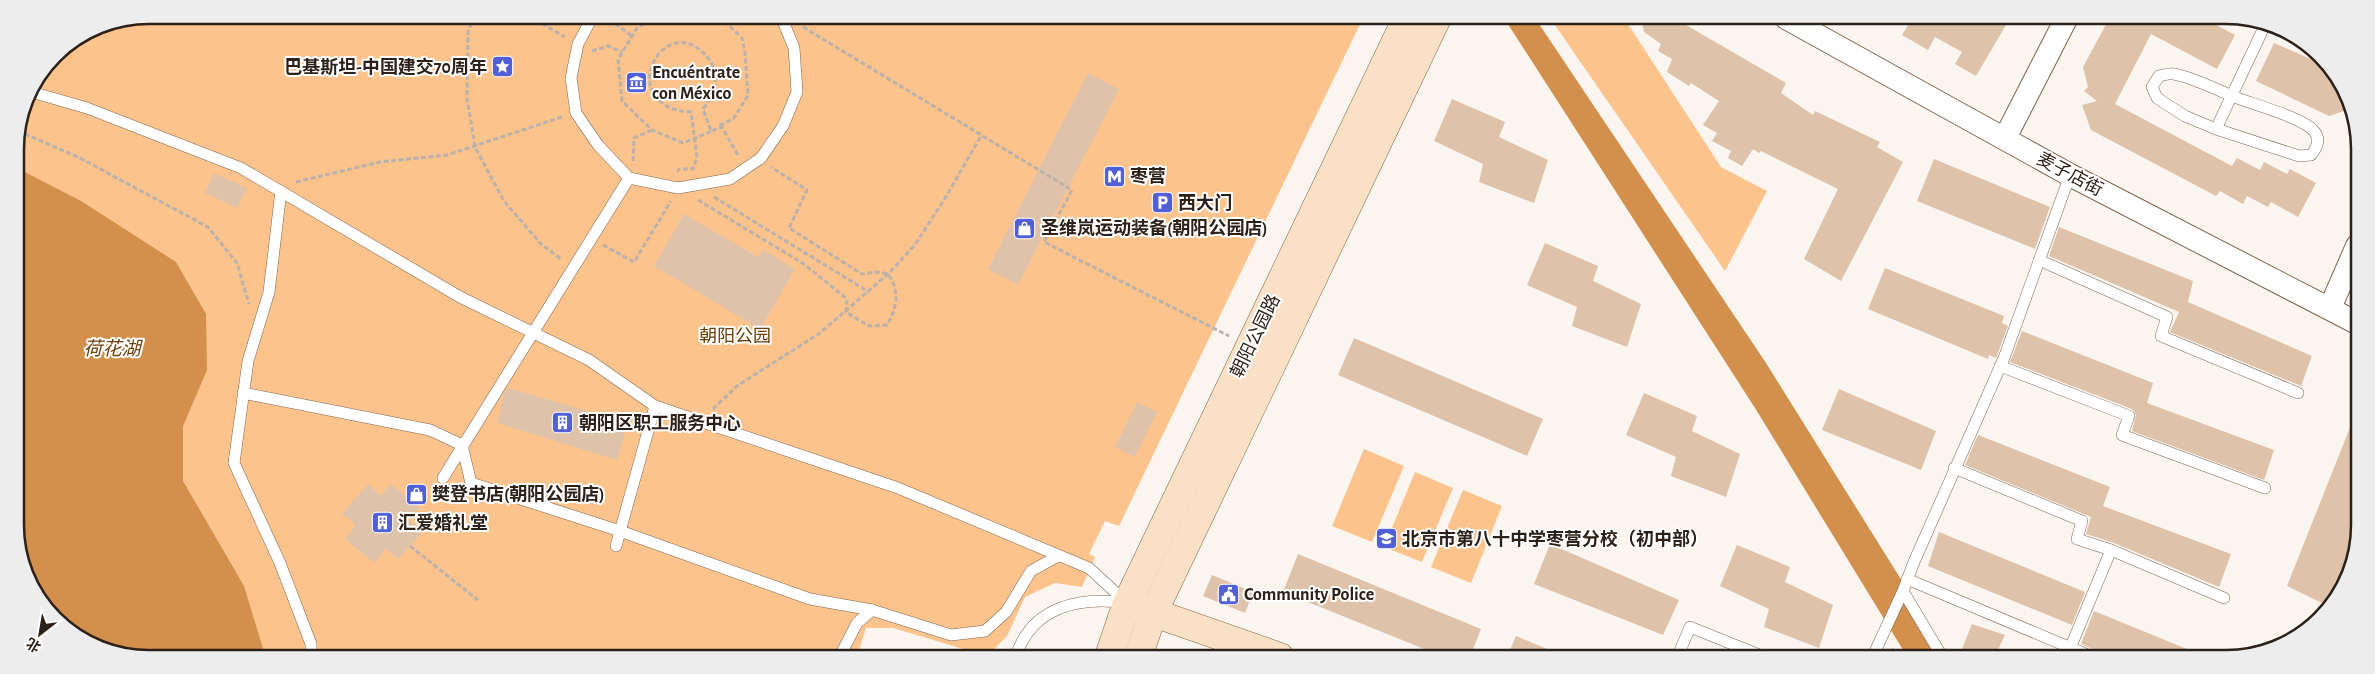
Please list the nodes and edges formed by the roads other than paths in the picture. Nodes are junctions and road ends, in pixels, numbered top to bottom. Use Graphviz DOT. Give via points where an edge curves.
graph roads {
  1 [pos="589,24"];
  2 [pos="784,24"];
  3 [pos="1404,24"];
  4 [pos="1433,24"];
  5 [pos="1797,24"];
  6 [pos="2063,24"];
  7 [pos="2263,30"];
  8 [pos="37,94"];
  9 [pos="2231,96"];
  10 [pos="2216,129"];
  11 [pos="2005,138"];
  12 [pos="2070,175"];
  13 [pos="629,178"];
  14 [pos="281,192"];
  15 [pos="2039,260"];
  16 [pos="2351,260"];
  17 [pos="2330,308"];
  18 [pos="2351,320"];
  19 [pos="534,333"];
  20 [pos="2000,366"];
  21 [pos="243,392"];
  22 [pos="2298,393"];
  23 [pos="655,406"];
  24 [pos="462,445"];
  25 [pos="1954,468"];
  26 [pos="443,478"];
  27 [pos="2265,488"];
  28 [pos="620,531"];
  29 [pos="616,546"];
  30 [pos="2111,550"];
  31 [pos="1058,556"];
  32 [pos="1908,579"];
  33 [pos="1903,591"];
  34 [pos="2224,598"];
  35 [pos="1127,603"];
  36 [pos="872,610"];
  37 [pos="1153,613"];
  38 [pos="312,650"];
  39 [pos="843,650"];
  40 [pos="1018,650"];
  41 [pos="1111,650"];
  42 [pos="1140,650"];
  43 [pos="1260,650"];
  44 [pos="1680,650"];
  45 [pos="1747,650"];
  46 [pos="1876,650"];
  47 [pos="1938,650"];
  48 [pos="2062,650"];
  49 [pos="2069,650"];
  1 -- 13 [label="lane" via="578,44 571,78 576,113 598,146"];
  2 -- 13 [label="lane" via="794,48 797,92 783,126 761,158 730,180 678,188"];
  3 -- 35 [label="main road, 朝阳公园路"];
  4 -- 37 [label="main road, 朝阳公园路"];
  5 -- 11 [label="street, 麦子店街"];
  6 -- 11 [label="street"];
  7 -- 9 [label="lane"];
  8 -- 14 [label="lane" via="87,108 232,164"];
  9 -- 10 [label="lane"];
  9 -- 10 [label="lane" via="2189,77 2171,73 2159,76 2152,87 2157,98 2185,116"];
  9 -- 10 [label="lane" via="2304,124 2315,132 2317,148 2311,155 2299,156"];
  11 -- 12 [label="street, 麦子店街"];
  12 -- 15 [label="lane"];
  12 -- 17 [label="street, 麦子店街"];
  13 -- 19 [label="lane"];
  14 -- 19 [label="lane" via="460,297"];
  14 -- 21 [label="lane" via="269,292 248,361"];
  15 -- 20 [label="lane"];
  15 -- 22 [label="lane" via="2167,317 2161,336"];
  16 -- 17 [label="street"];
  17 -- 18 [label="street, 麦子店街"];
  19 -- 23 [label="lane" via="589,360"];
  19 -- 24 [label="lane"];
  20 -- 25 [label="lane"];
  20 -- 27 [label="lane" via="2129,416 2122,435"];
  21 -- 24 [label="lane" via="430,430"];
  21 -- 38 [label="lane" via="234,463 280,563"];
  23 -- 28 [label="lane"];
  23 -- 31 [label="lane" via="898,488"];
  24 -- 26 [label="lane"];
  24 -- 28 [label="lane" via="471,483"];
  25 -- 30 [label="lane" via="2082,521 2077,539"];
  25 -- 32 [label="lane"];
  28 -- 29 [label="lane"];
  28 -- 36 [label="lane" via="810,600"];
  30 -- 34 [label="lane"];
  30 -- 49 [label="lane"];
  31 -- 35 [label="lane" via="1088,568"];
  31 -- 36 [label="lane" via="1030,571 1006,612 985,631 951,635"];
  32 -- 33 [label="lane"];
  32 -- 48 [label="lane"];
  33 -- 46 [label="lane"];
  33 -- 47 [label="lane"];
  35 -- 37 [label="main road"];
  35 -- 40 [label="lane" via="1096,600 1065,605 1037,622"];
  35 -- 41 [label="main road, 朝阳公园路"];
  36 -- 39 [label="lane" via="857,623"];
  37 -- 42 [label="main road, 朝阳公园路"];
  37 -- 43 [label="main road"];
  44 -- 45 [label="lane" via="1690,627"];
}
